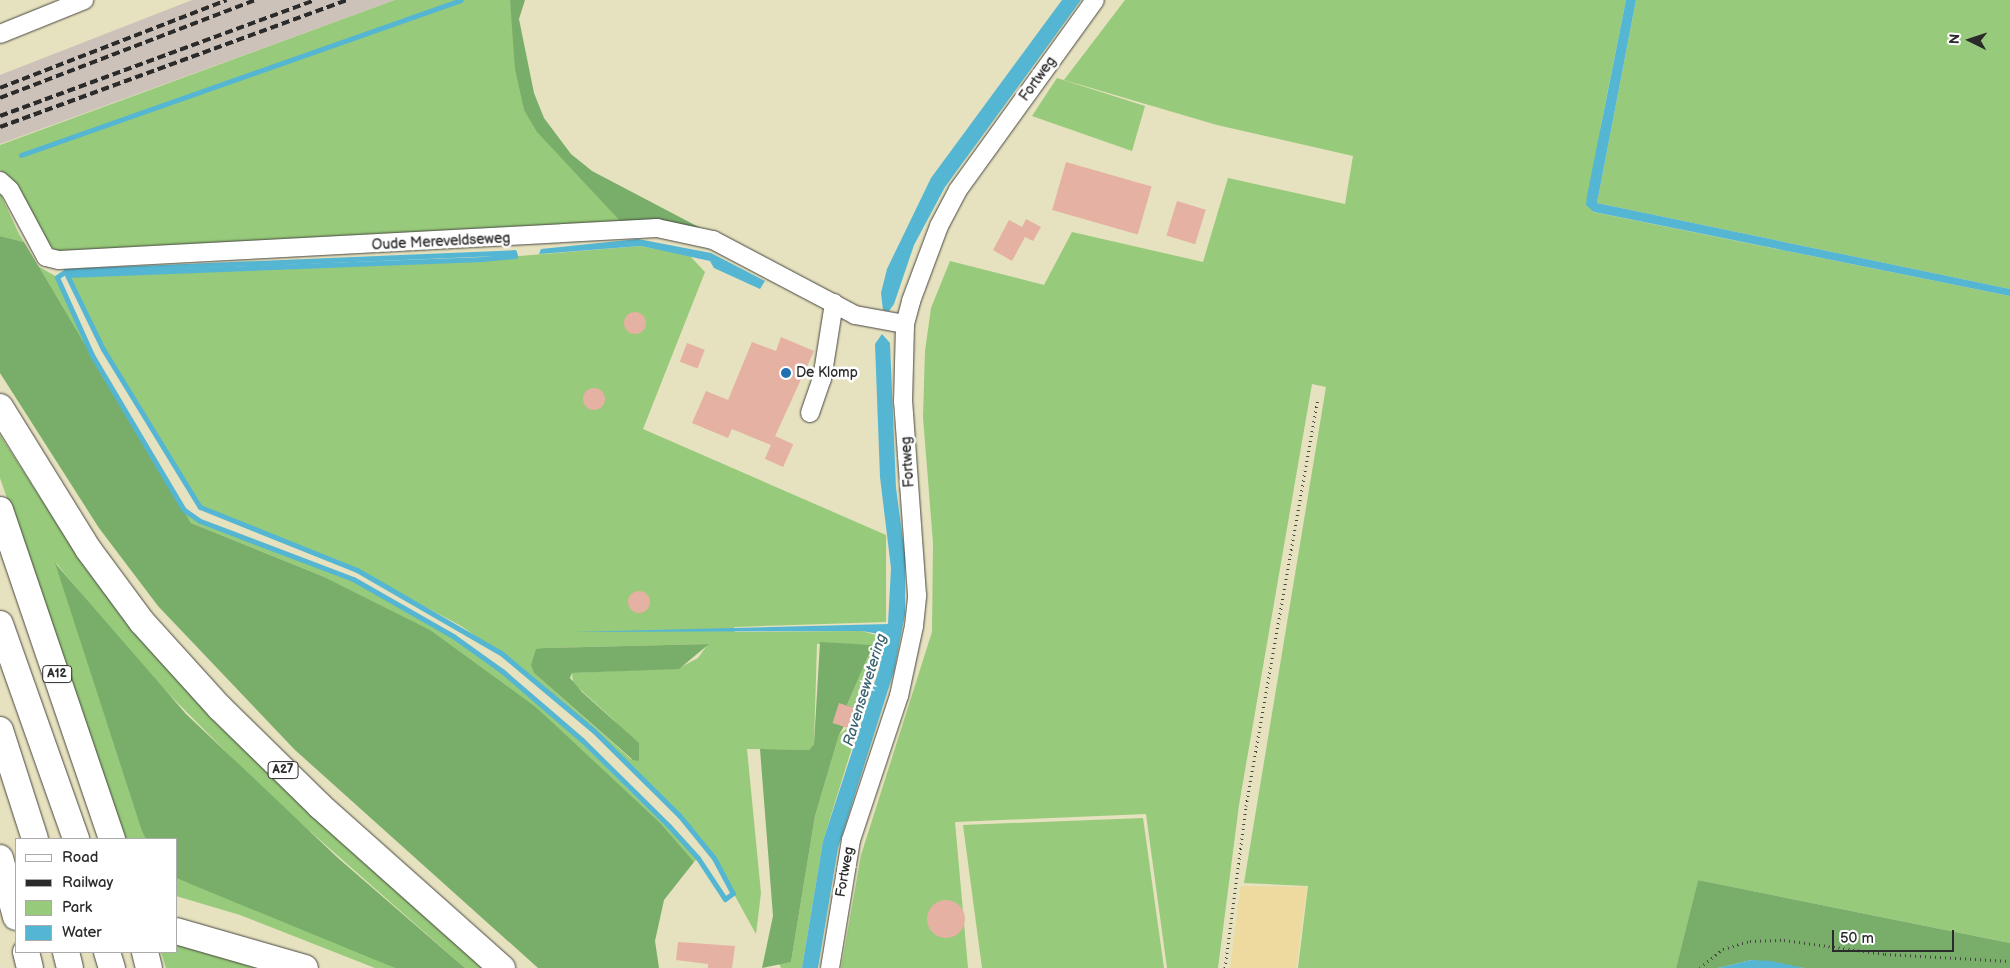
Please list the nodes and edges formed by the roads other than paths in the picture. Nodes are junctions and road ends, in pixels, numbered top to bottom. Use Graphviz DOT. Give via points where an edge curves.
graph roads {
  1 [pos="84,0"];
  2 [pos="1095,0"];
  3 [pos="0,34"];
  4 [pos="0,181"];
  5 [pos="834,304"];
  6 [pos="905,324"];
  7 [pos="0,407"];
  8 [pos="810,412"];
  9 [pos="0,510"];
  10 [pos="0,624"];
  11 [pos="0,730"];
  12 [pos="35,838"];
  13 [pos="76,838"];
  14 [pos="112,838"];
  15 [pos="0,858"];
  16 [pos="15,913"];
  17 [pos="15,917"];
  18 [pos="0,918"];
  19 [pos="178,932"];
  20 [pos="26,953"];
  21 [pos="66,953"];
  22 [pos="107,953"];
  23 [pos="145,953"];
  24 [pos="30,968"];
  25 [pos="70,968"];
  26 [pos="112,968"];
  27 [pos="149,968"];
  28 [pos="305,968"];
  29 [pos="502,968"];
  30 [pos="830,968"];
  1 -- 3 [label="street"];
  2 -- 6 [label="street, Fortweg" via="958,190 920,274"];
  4 -- 5 [label="street, Oude Mereveldseweg" via="10,190 46,257 59,260 657,228 713,240"];
  5 -- 6 [label="street, Oude Mereveldseweg" via="875,321"];
  5 -- 8 [label="street" via="822,379"];
  6 -- 30 [label="street, Fortweg" via="903,402 917,595 914,626 899,696 851,840"];
  7 -- 29 [label="highway, A27" via="88,549 149,629 220,708 320,806"];
  9 -- 14 [label="highway, A12"];
  10 -- 13 [label="highway, A12"];
  11 -- 12 [label="highway"];
  15 -- 16 [label="highway"];
  17 -- 18 [label="highway"];
  19 -- 28 [label="highway"];
  20 -- 24 [label="highway"];
  21 -- 25 [label="highway"];
  22 -- 26 [label="highway"];
  23 -- 27 [label="highway"];
}
